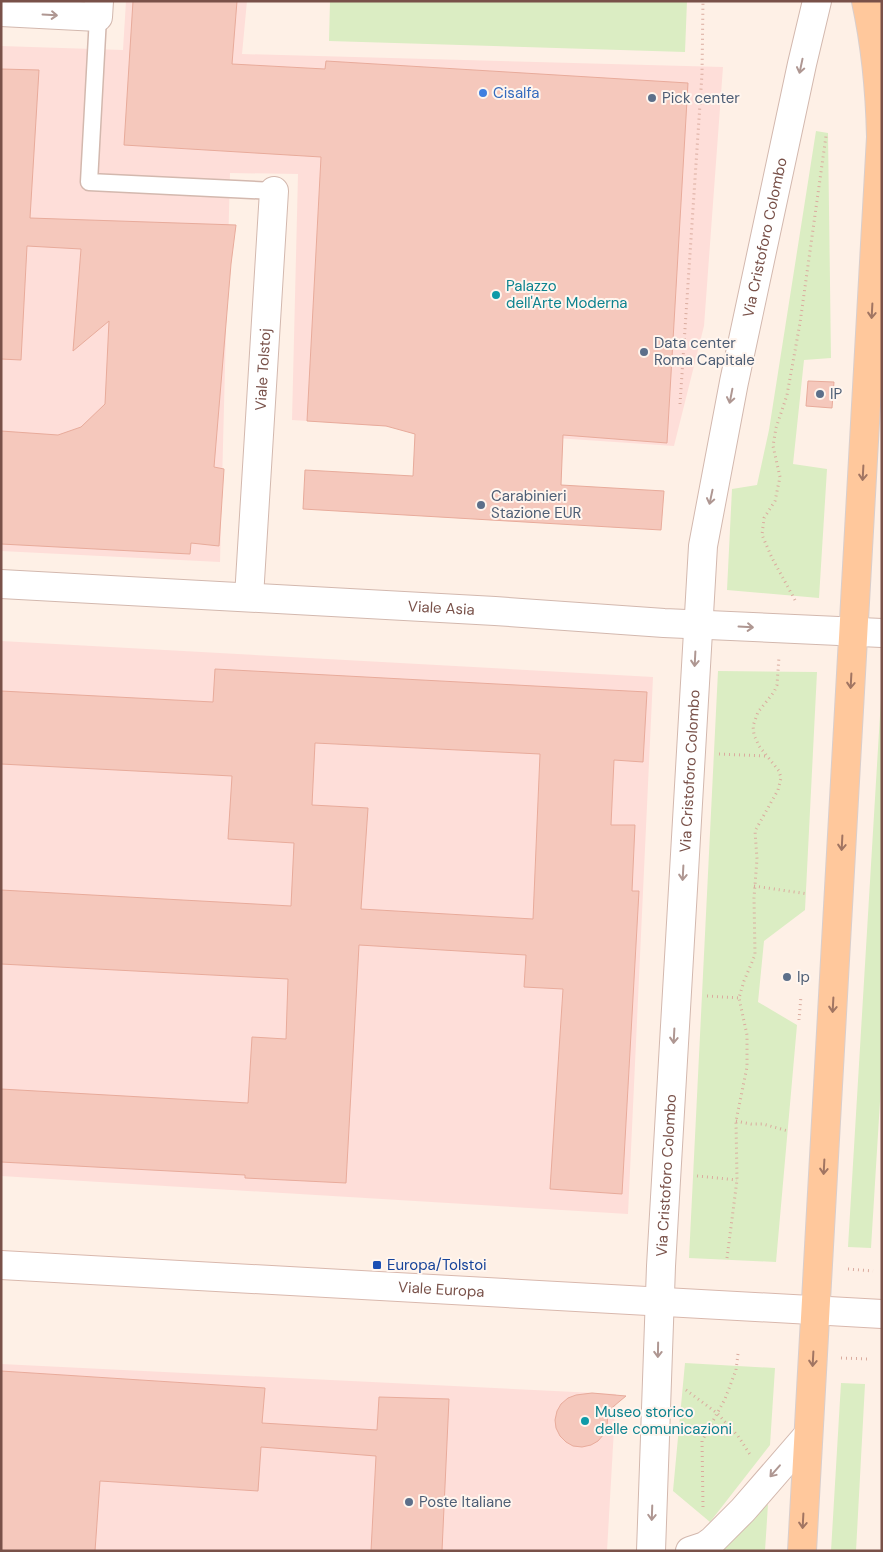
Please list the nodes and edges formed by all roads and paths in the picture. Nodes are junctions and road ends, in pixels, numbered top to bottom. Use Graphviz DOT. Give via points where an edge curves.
graph roads {
  1 [pos="703,1"];
  2 [pos="817,1"];
  3 [pos="866,1"];
  4 [pos="98,9"];
  5 [pos="1,12"];
  6 [pos="826,136"];
  7 [pos="274,191"];
  8 [pos="680,404"];
  9 [pos="1,584"];
  10 [pos="249,597"];
  11 [pos="797,602"];
  12 [pos="697,624"];
  13 [pos="854,632"];
  14 [pos="882,633"];
  15 [pos="780,654"];
  16 [pos="718,754"];
  17 [pos="766,756"];
  18 [pos="754,886"];
  19 [pos="808,894"];
  20 [pos="705,996"];
  21 [pos="739,998"];
  22 [pos="736,1121"];
  23 [pos="788,1131"];
  24 [pos="698,1176"];
  25 [pos="737,1180"];
  26 [pos="727,1258"];
  27 [pos="1,1265"];
  28 [pos="848,1269"];
  29 [pos="873,1271"];
  30 [pos="659,1302"];
  31 [pos="815,1310"];
  32 [pos="882,1314"];
  33 [pos="738,1354"];
  34 [pos="841,1358"];
  35 [pos="868,1359"];
  36 [pos="683,1387"];
  37 [pos="717,1413"];
  38 [pos="808,1435"];
  39 [pos="752,1459"];
  40 [pos="692,1550"];
  41 [pos="651,1551"];
  42 [pos="802,1551"];
  1 -- 8 [label="path" via="702,74"];
  2 -- 12 [label="street, Via Cristoforo Colombo, one-way" via="708,509"];
  3 -- 13 [label="main road, one-way" via="874,35 881,138"];
  5 -- 4 [label="street, one-way"];
  4 -- 7 [label="lane, Viale Tolstoj" via="89,182"];
  6 -- 11 [label="path" via="800,323 787,395 773,446 780,477 775,501 764,518 762,535"];
  7 -- 10 [label="street, Viale Tolstoj"];
  9 -- 10 [label="street, Viale Asia"];
  10 -- 12 [label="street, Viale Asia"];
  12 -- 13 [label="street, Viale Asia, one-way"];
  12 -- 30 [label="street, Via Cristoforo Colombo, one-way"];
  13 -- 14 [label="street, Viale Asia"];
  13 -- 31 [label="main road, one-way"];
  15 -- 17 [label="path" via="777,685 758,712 753,726 754,735"];
  16 -- 17 [label="path"];
  17 -- 18 [label="path" via="781,778 756,831"];
  18 -- 19 [label="path"];
  18 -- 21 [label="path" via="755,955"];
  20 -- 21 [label="path"];
  21 -- 22 [label="path" via="746,1035 747,1067"];
  22 -- 23 [label="path"];
  22 -- 25 [label="path"];
  24 -- 25 [label="path"];
  25 -- 26 [label="path"];
  27 -- 30 [label="street, Viale Europa"];
  28 -- 29 [label="path"];
  30 -- 31 [label="street, Viale Europa"];
  30 -- 41 [label="street, Via Cristoforo Colombo, one-way"];
  31 -- 32 [label="street, Viale Europa"];
  31 -- 38 [label="main road, one-way"];
  33 -- 37 [label="path" via="736,1370"];
  34 -- 35 [label="path"];
  36 -- 37 [label="path"];
  37 -- 39 [label="path" via="738,1436"];
  37 -- 40 [label="path" via="702,1441 703,1511 693,1536"];
  38 -- 40 [label="street, one-way" via="712,1541"];
  38 -- 42 [label="main road, one-way"];
}
